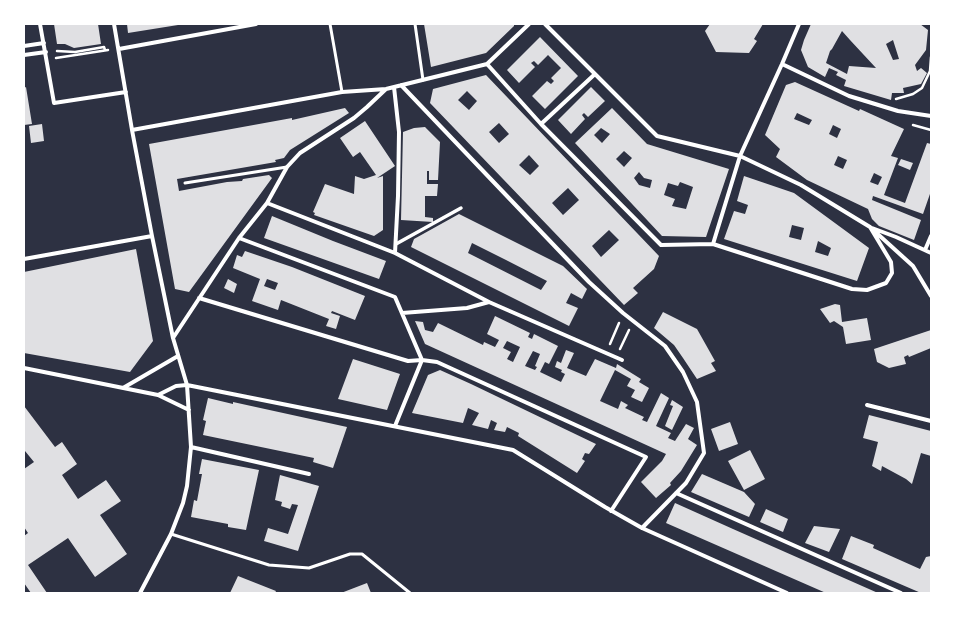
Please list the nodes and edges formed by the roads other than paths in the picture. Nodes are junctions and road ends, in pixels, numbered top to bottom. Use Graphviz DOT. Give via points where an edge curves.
graph roads {
  1 [pos="40,24"];
  2 [pos="114,24"];
  3 [pos="256,24"];
  4 [pos="330,24"];
  5 [pos="414,24"];
  6 [pos="529,24"];
  7 [pos="545,24"];
  8 [pos="799,24"];
  9 [pos="44,43"];
  10 [pos="24,46"];
  11 [pos="119,49"];
  12 [pos="46,52"];
  13 [pos="24,55"];
  14 [pos="487,64"];
  15 [pos="782,64"];
  16 [pos="595,74"];
  17 [pos="424,80"];
  18 [pos="401,85"];
  19 [pos="394,87"];
  20 [pos="386,89"];
  21 [pos="126,92"];
  22 [pos="342,92"];
  23 [pos="931,116"];
  24 [pos="541,124"];
  25 [pos="132,130"];
  26 [pos="740,156"];
  27 [pos="287,167"];
  28 [pos="185,183"];
  29 [pos="267,203"];
  30 [pos="460,208"];
  31 [pos="870,227"];
  32 [pos="152,236"];
  33 [pos="931,236"];
  34 [pos="239,238"];
  35 [pos="396,244"];
  36 [pos="713,244"];
  37 [pos="925,250"];
  38 [pos="395,253"];
  39 [pos="931,253"];
  40 [pos="24,259"];
  41 [pos="931,296"];
  42 [pos="199,298"];
  43 [pos="489,302"];
  44 [pos="402,313"];
  45 [pos="173,338"];
  46 [pos="178,356"];
  47 [pos="422,360"];
  48 [pos="622,360"];
  49 [pos="24,368"];
  50 [pos="186,385"];
  51 [pos="123,388"];
  52 [pos="158,395"];
  53 [pos="867,405"];
  54 [pos="189,410"];
  55 [pos="931,420"];
  56 [pos="395,426"];
  57 [pos="191,447"];
  58 [pos="308,474"];
  59 [pos="676,493"];
  60 [pos="611,511"];
  61 [pos="642,528"];
  62 [pos="171,534"];
  63 [pos="140,593"];
  64 [pos="410,593"];
  65 [pos="787,593"];
  66 [pos="901,593"];
  1 -- 9 [label="street"];
  2 -- 11 [label="street"];
  3 -- 11 [label="street"];
  4 -- 22 [label="lane"];
  5 -- 17 [label="lane"];
  6 -- 14 [label="street"];
  7 -- 16 [label="street"];
  8 -- 15 [label="street"];
  9 -- 10 [label="street"];
  9 -- 12 [label="street"];
  11 -- 21 [label="street"];
  12 -- 13 [label="street"];
  12 -- 21 [label="street" via="54,104"];
  14 -- 17 [label="street"];
  14 -- 24 [label="street"];
  15 -- 23 [label="street" via="849,96 898,111"];
  15 -- 26 [label="street"];
  16 -- 24 [label="street"];
  16 -- 26 [label="street" via="657,136"];
  17 -- 18 [label="street"];
  18 -- 19 [label="street"];
  18 -- 59 [label="street" via="589,282 665,346 683,372 697,402 704,453 686,483"];
  19 -- 20 [label="street"];
  19 -- 35 [label="street" via="399,132"];
  20 -- 22 [label="street"];
  20 -- 27 [label="street" via="354,118 300,153"];
  21 -- 25 [label="street"];
  22 -- 25 [label="street"];
  24 -- 36 [label="street" via="661,245"];
  25 -- 32 [label="street"];
  26 -- 31 [label="street" via="801,185"];
  26 -- 36 [label="street"];
  27 -- 28 [label="lane"];
  27 -- 29 [label="street"];
  29 -- 34 [label="street"];
  29 -- 38 [label="street"];
  30 -- 35 [label="street"];
  31 -- 36 [label="street" via="891,262 892,273 886,283 867,290 852,289"];
  31 -- 37 [label="street"];
  31 -- 41 [label="street" via="913,266"];
  32 -- 40 [label="street"];
  32 -- 45 [label="street"];
  33 -- 37 [label="street"];
  34 -- 42 [label="street"];
  34 -- 44 [label="street" via="395,298"];
  35 -- 38 [label="street"];
  37 -- 39 [label="street"];
  38 -- 43 [label="street"];
  42 -- 45 [label="street"];
  42 -- 47 [label="street" via="408,361"];
  43 -- 44 [label="street" via="467,308"];
  43 -- 48 [label="street"];
  44 -- 47 [label="street"];
  45 -- 46 [label="street"];
  46 -- 50 [label="street"];
  46 -- 51 [label="street"];
  47 -- 56 [label="street"];
  47 -- 60 [label="street" via="437,362 646,457"];
  49 -- 51 [label="street"];
  50 -- 52 [label="street" via="176,386"];
  50 -- 54 [label="street"];
  50 -- 56 [label="street"];
  51 -- 52 [label="street"];
  52 -- 54 [label="street"];
  53 -- 55 [label="street"];
  54 -- 57 [label="street"];
  56 -- 60 [label="street" via="513,450"];
  57 -- 58 [label="street"];
  57 -- 62 [label="street" via="187,486"];
  59 -- 61 [label="street"];
  59 -- 66 [label="street"];
  60 -- 61 [label="street"];
  61 -- 65 [label="street"];
  62 -- 63 [label="street"];
  62 -- 64 [label="lane" via="269,565 309,568 345,556 362,554"];
}
